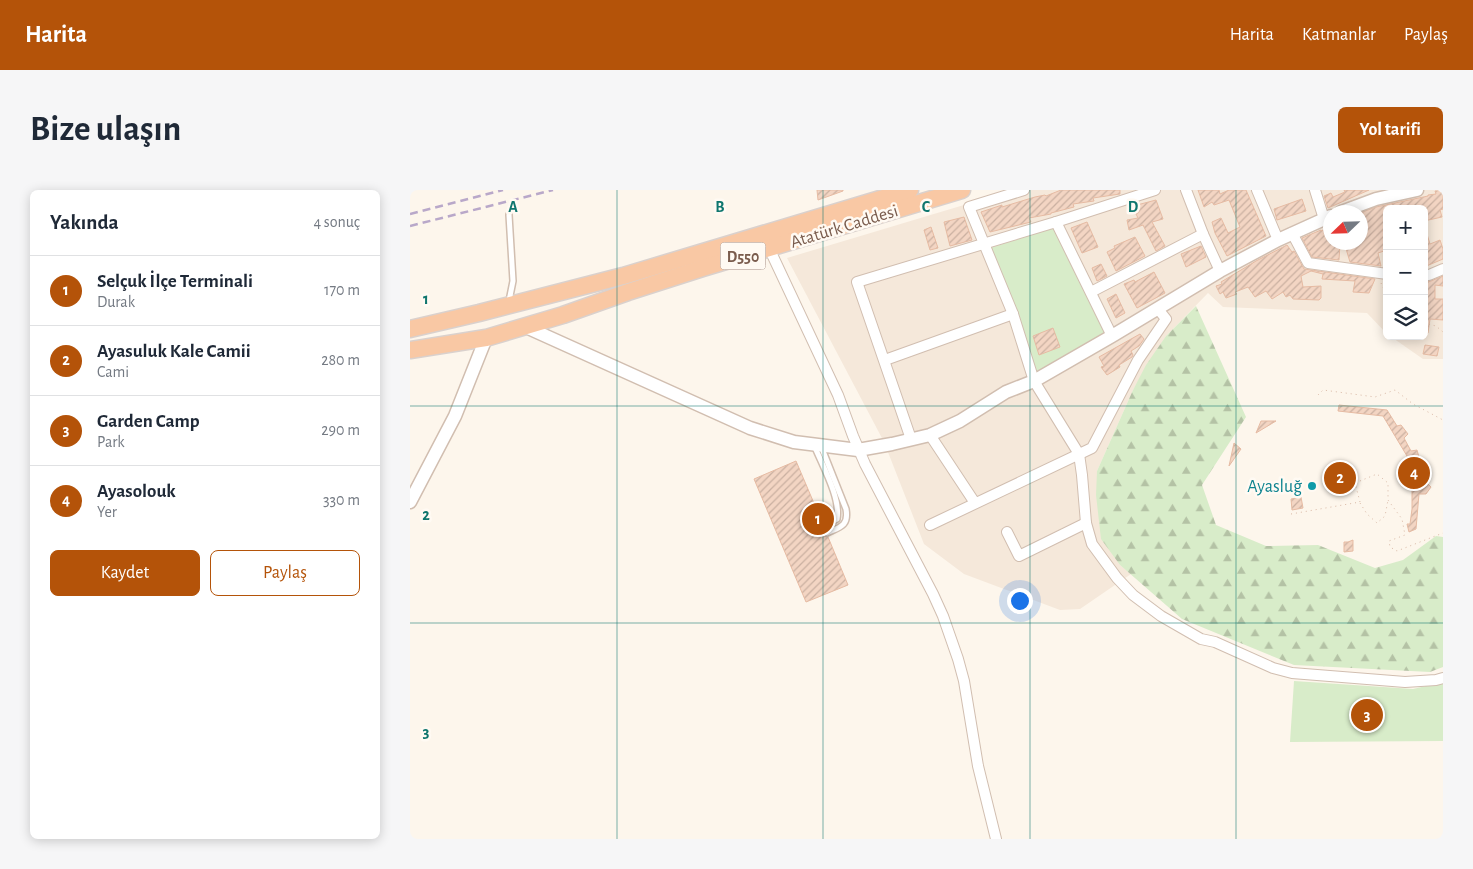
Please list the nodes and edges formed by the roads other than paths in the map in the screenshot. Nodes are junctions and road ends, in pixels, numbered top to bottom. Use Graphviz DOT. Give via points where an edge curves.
graph roads {
  1 [pos="910,190"];
  2 [pos="962,190"];
  3 [pos="1024,190"];
  4 [pos="1155,190"];
  5 [pos="1186,190"];
  6 [pos="1257,190"];
  7 [pos="1315,190"];
  8 [pos="1417,190"];
  9 [pos="888,194"];
  10 [pos="1375,194"];
  11 [pos="1354,205"];
  12 [pos="1323,209"];
  13 [pos="509,215"];
  14 [pos="1323,220"];
  15 [pos="1056,222"];
  16 [pos="1204,234"];
  17 [pos="1292,234"];
  18 [pos="1278,240"];
  19 [pos="984,244"];
  20 [pos="769,248"];
  21 [pos="1443,268"];
  22 [pos="1220,271"];
  23 [pos="1381,274"];
  24 [pos="1428,275"];
  25 [pos="1091,292"];
  26 [pos="508,305"];
  27 [pos="1158,309"];
  28 [pos="479,313"];
  29 [pos="1013,314"];
  30 [pos="526,327"];
  31 [pos="410,329"];
  32 [pos="1112,336"];
  33 [pos="486,338"];
  34 [pos="410,350"];
  35 [pos="884,360"];
  36 [pos="1034,381"];
  37 [pos="930,435"];
  38 [pos="911,439"];
  39 [pos="818,445"];
  40 [pos="858,450"];
  41 [pos="1078,454"];
  42 [pos="410,502"];
  43 [pos="975,503"];
  44 [pos="1086,523"];
  45 [pos="930,525"];
  46 [pos="824,526"];
  47 [pos="1007,532"];
  48 [pos="827,534"];
  49 [pos="1443,678"];
  50 [pos="996,839"];
  1 -- 9 [label="highway, Atatürk Caddesi / D550"];
  2 -- 20 [label="highway, Atatürk Caddesi / D550"];
  3 -- 19 [label="street" via="969,207"];
  4 -- 15 [label="street"];
  5 -- 16 [label="street"];
  6 -- 18 [label="street"];
  7 -- 12 [label="street"];
  8 -- 10 [label="street"];
  9 -- 26 [label="highway, Atatürk Caddesi / D550" via="623,276"];
  10 -- 11 [label="street"];
  13 -- 26 [label="lane" via="512,281"];
  14 -- 17 [label="street"];
  15 -- 19 [label="street"];
  15 -- 25 [label="street"];
  16 -- 22 [label="street"];
  16 -- 25 [label="street"];
  17 -- 18 [label="street"];
  17 -- 23 [label="street" via="1308,263"];
  18 -- 22 [label="street"];
  19 -- 29 [label="street"];
  19 -- 35 [label="street" via="857,282"];
  20 -- 30 [label="highway, Atatürk Caddesi / D550"];
  20 -- 40 [label="street" via="838,395"];
  21 -- 24 [label="street"];
  22 -- 27 [label="street"];
  25 -- 32 [label="street"];
  26 -- 28 [label="highway, D550"];
  26 -- 30 [label="highway"];
  27 -- 32 [label="street"];
  27 -- 41 [label="street" via="1166,319 1138,360 1092,448"];
  28 -- 31 [label="highway, D550"];
  28 -- 33 [label="highway" via="478,321"];
  29 -- 35 [label="street"];
  29 -- 36 [label="street"];
  30 -- 33 [label="highway, D550"];
  30 -- 39 [label="street" via="750,428 794,442"];
  32 -- 36 [label="street"];
  33 -- 34 [label="highway, D550"];
  33 -- 42 [label="street" via="455,416"];
  35 -- 38 [label="street"];
  36 -- 37 [label="street" via="1006,392 960,421"];
  36 -- 41 [label="street"];
  37 -- 38 [label="street"];
  37 -- 43 [label="street"];
  38 -- 40 [label="street"];
  39 -- 40 [label="street"];
  39 -- 46 [label="lane" via="838,508 836,520"];
  39 -- 48 [label="lane" via="848,517 844,525"];
  40 -- 50 [label="street" via="933,594 952,638 964,681 978,766"];
  41 -- 43 [label="street"];
  41 -- 44 [label="street"];
  43 -- 45 [label="street"];
  44 -- 47 [label="street" via="1019,556"];
  44 -- 49 [label="street" via="1092,544 1133,595 1161,616 1201,638 1292,673 1405,682"];
}
